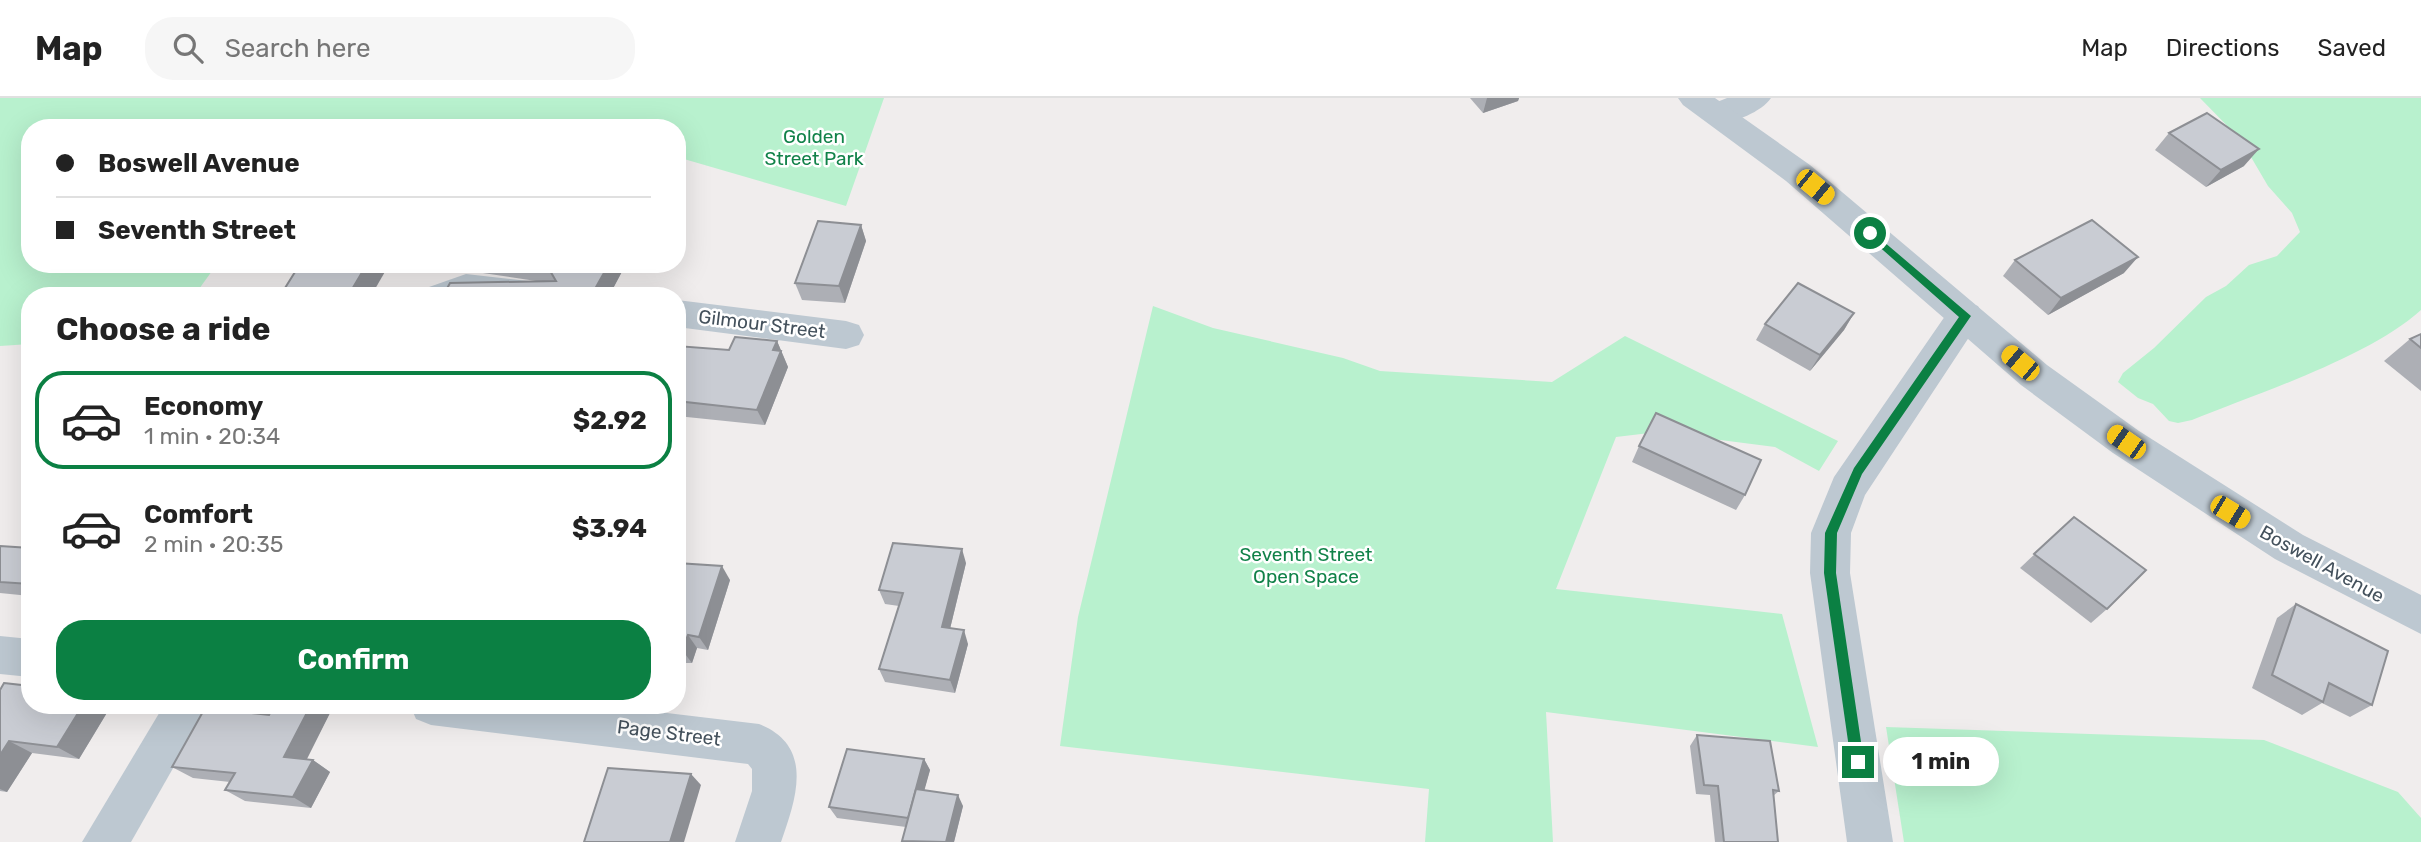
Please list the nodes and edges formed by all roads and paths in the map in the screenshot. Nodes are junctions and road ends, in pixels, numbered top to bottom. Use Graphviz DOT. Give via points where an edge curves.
graph roads {
  1 [pos="1755,98"];
  2 [pos="1706,106"];
  3 [pos="686,314"];
  4 [pos="1965,316"];
  5 [pos="846,335"];
  6 [pos="2421,616"];
  7 [pos="0,654"];
  8 [pos="21,657"];
  9 [pos="183,714"];
  10 [pos="508,714"];
  11 [pos="105,842"];
  12 [pos="758,842"];
  13 [pos="1870,842"];
  1 -- 2 [label="street"];
  2 -- 4 [label="street, Boswell Avenue" via="1824,194"];
  3 -- 5 [label="street, Gilmour Street"];
  4 -- 6 [label="street, Boswell Avenue" via="2034,375 2177,478 2289,547"];
  4 -- 13 [label="street" via="1858,471 1831,533 1830,573"];
  7 -- 8 [label="street"];
  9 -- 11 [label="street"];
  10 -- 12 [label="street, Page Street" via="748,742 769,752 775,762 775,788"];
}
